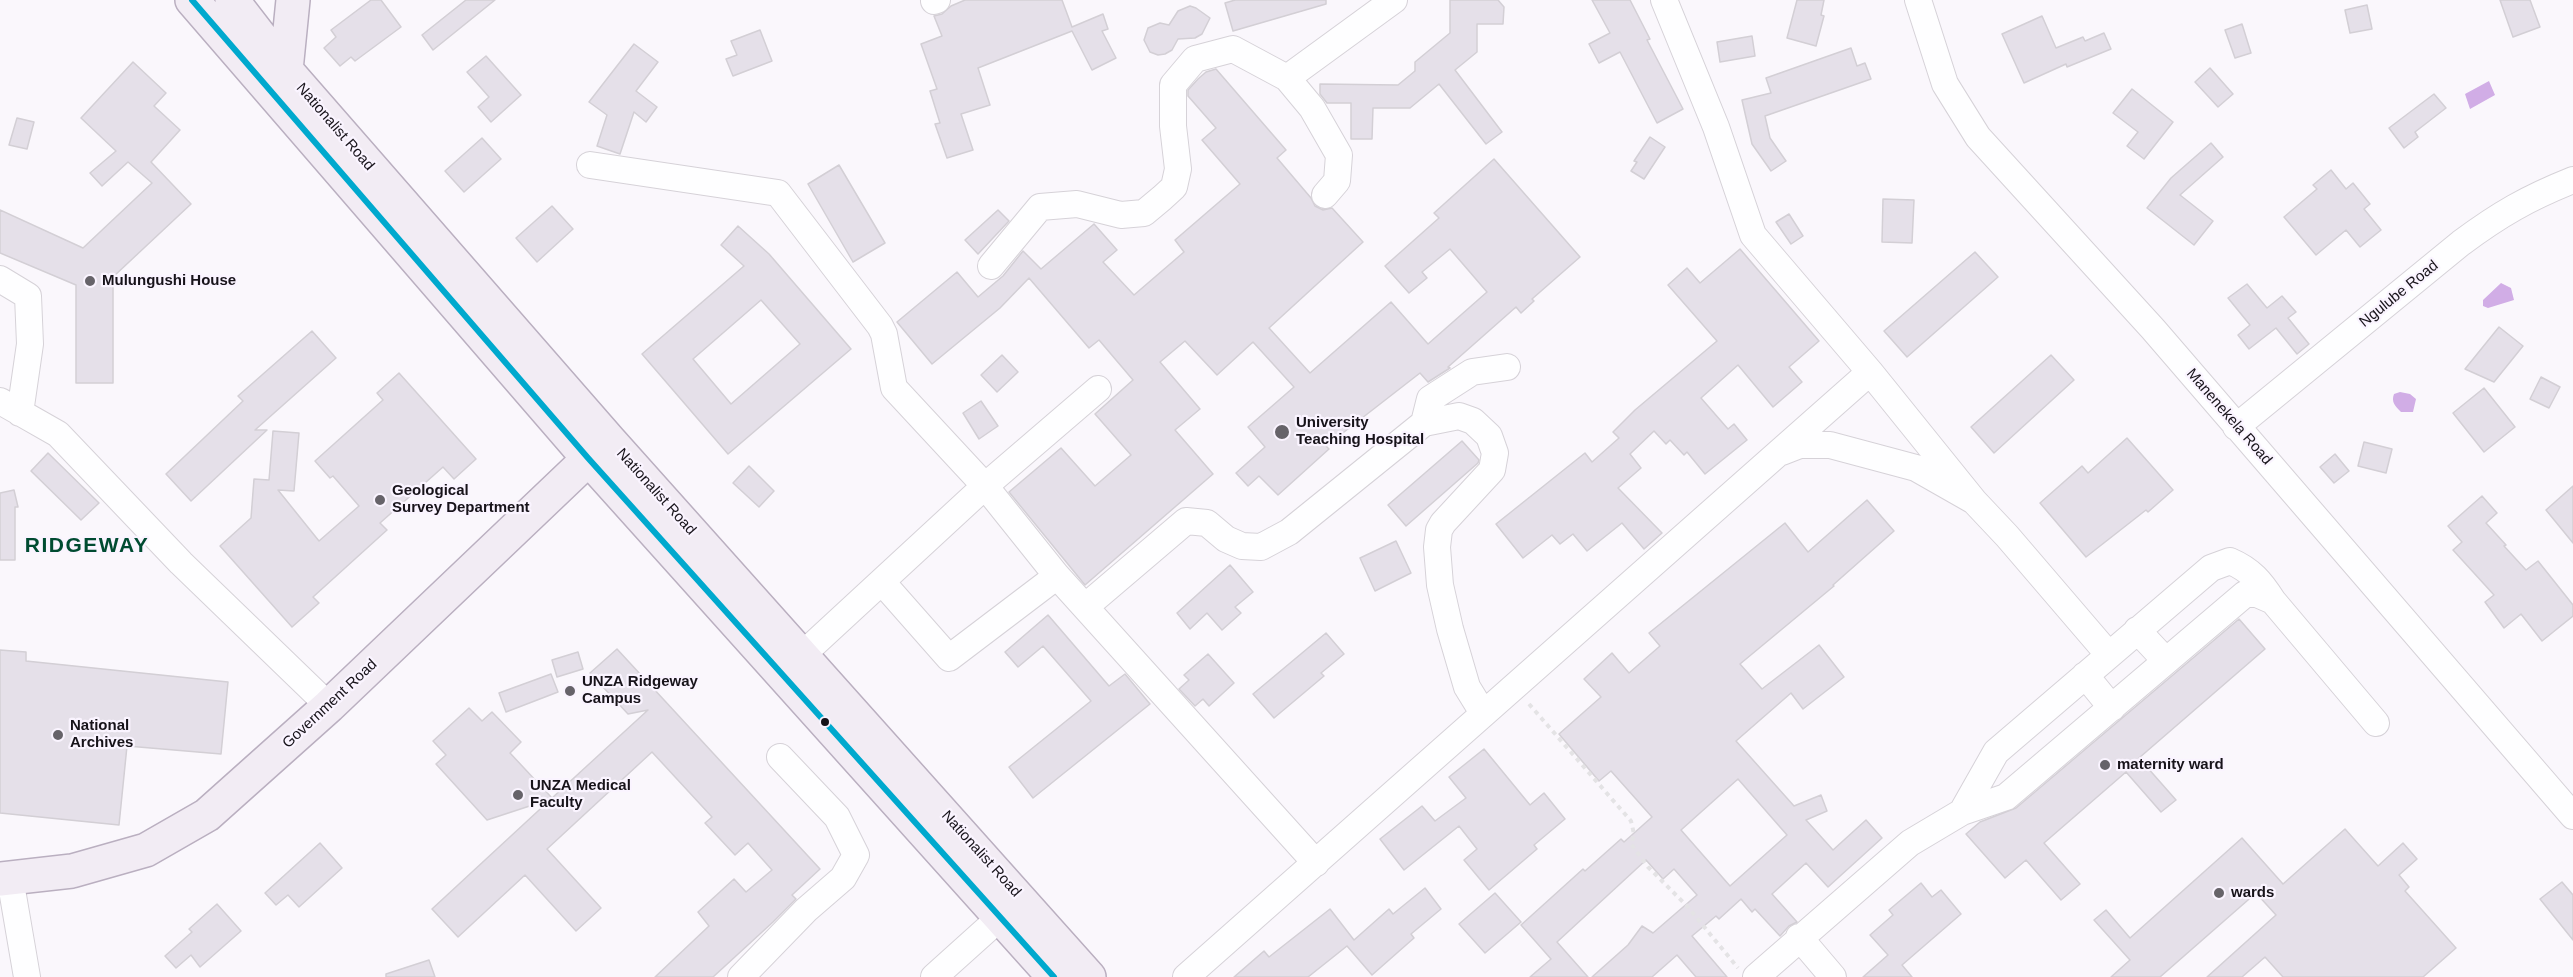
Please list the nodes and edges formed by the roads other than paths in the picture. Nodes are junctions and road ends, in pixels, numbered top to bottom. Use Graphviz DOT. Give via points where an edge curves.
graph roads {
  1 [pos="192,0"];
  2 [pos="232,0"];
  3 [pos="293,0"];
  4 [pos="1394,0"];
  5 [pos="1664,0"];
  6 [pos="1918,0"];
  7 [pos="286,70"];
  8 [pos="1287,78"];
  9 [pos="590,165"];
  10 [pos="2573,180"];
  11 [pos="1325,195"];
  12 [pos="991,267"];
  13 [pos="0,279"];
  14 [pos="1507,367"];
  15 [pos="1870,372"];
  16 [pos="1098,389"];
  17 [pos="10,407"];
  18 [pos="1424,423"];
  19 [pos="2236,427"];
  20 [pos="599,449"];
  21 [pos="1779,453"];
  22 [pos="985,486"];
  23 [pos="1974,501"];
  24 [pos="1057,576"];
  25 [pos="882,582"];
  26 [pos="2273,601"];
  27 [pos="1085,607"];
  28 [pos="2138,630"];
  29 [pos="2109,654"];
  30 [pos="2166,661"];
  31 [pos="792,664"];
  32 [pos="2085,675"];
  33 [pos="329,706"];
  34 [pos="2112,708"];
  35 [pos="1483,713"];
  36 [pos="2376,723"];
  37 [pos="780,757"];
  38 [pos="1962,812"];
  39 [pos="2573,816"];
  40 [pos="1316,863"];
  41 [pos="5,879"];
  42 [pos="1011,908"];
  43 [pos="1799,937"];
  44 [pos="27,977"];
  45 [pos="741,977"];
  46 [pos="933,977"];
  47 [pos="1054,977"];
  48 [pos="1089,977"];
  49 [pos="1186,977"];
  50 [pos="1756,977"];
  51 [pos="1833,977"];
  1 -- 20 [label="main road, Nationalist Road"];
  2 -- 7 [label="main road, Nationalist Road"];
  3 -- 7 [label="main road"];
  4 -- 8 [label="street"];
  5 -- 15 [label="street" via="1716,127 1752,235"];
  6 -- 19 [label="street, Manenekela Road" via="1945,84 1978,137 2153,329"];
  7 -- 20 [label="main road, Nationalist Road"];
  8 -- 11 [label="street" via="1312,108 1339,155 1336,181"];
  8 -- 12 [label="street" via="1233,49 1195,59 1173,85 1178,169 1174,187 1144,213 1121,214 1077,204 1040,207"];
  9 -- 22 [label="street" via="778,193 880,326 894,388"];
  10 -- 19 [label="street, Ngulube Road" via="2530,197 2485,225"];
  13 -- 17 [label="street" via="28,296 30,344"];
  14 -- 18 [label="street" via="1472,372 1430,399"];
  15 -- 21 [label="street"];
  15 -- 23 [label="street"];
  16 -- 22 [label="street"];
  17 -- 33 [label="street" via="57,434 181,563"];
  18 -- 27 [label="street" via="1280,537 1261,547 1242,546 1226,540 1208,523 1185,521"];
  18 -- 35 [label="street" via="1459,416 1473,421 1489,436 1495,453 1492,470 1443,523 1437,547 1450,629 1467,687"];
  19 -- 39 [label="street, Manenekela Road"];
  20 -- 31 [label="main road, Nationalist Road"];
  20 -- 33 [label="main road, Government Road"];
  21 -- 23 [label="street" via="1800,445 1830,445 1916,468"];
  21 -- 35 [label="street"];
  22 -- 24 [label="street"];
  22 -- 25 [label="street"];
  23 -- 29 [label="street"];
  24 -- 25 [label="street" via="949,658"];
  24 -- 27 [label="street"];
  25 -- 31 [label="street"];
  26 -- 28 [label="street" via="2261,581 2247,568 2230,561 2211,568"];
  26 -- 30 [label="street" via="2245,594"];
  26 -- 36 [label="street"];
  27 -- 40 [label="street"];
  28 -- 29 [label="street"];
  28 -- 30 [label="street"];
  29 -- 32 [label="street"];
  30 -- 34 [label="street"];
  31 -- 42 [label="main road, Nationalist Road"];
  32 -- 34 [label="street"];
  32 -- 38 [label="street" via="1996,752"];
  33 -- 41 [label="main road, Government Road" via="207,815 146,850 72,871"];
  34 -- 38 [label="street" via="2006,797"];
  35 -- 40 [label="street"];
  37 -- 45 [label="street" via="837,817 856,855 843,878"];
  38 -- 43 [label="street" via="1910,843"];
  40 -- 49 [label="street"];
  41 -- 44 [label="street"];
  42 -- 46 [label="street"];
  42 -- 47 [label="main road, Nationalist Road"];
  42 -- 48 [label="main road, Nationalist Road"];
  43 -- 50 [label="street"];
  43 -- 51 [label="street"];
}
